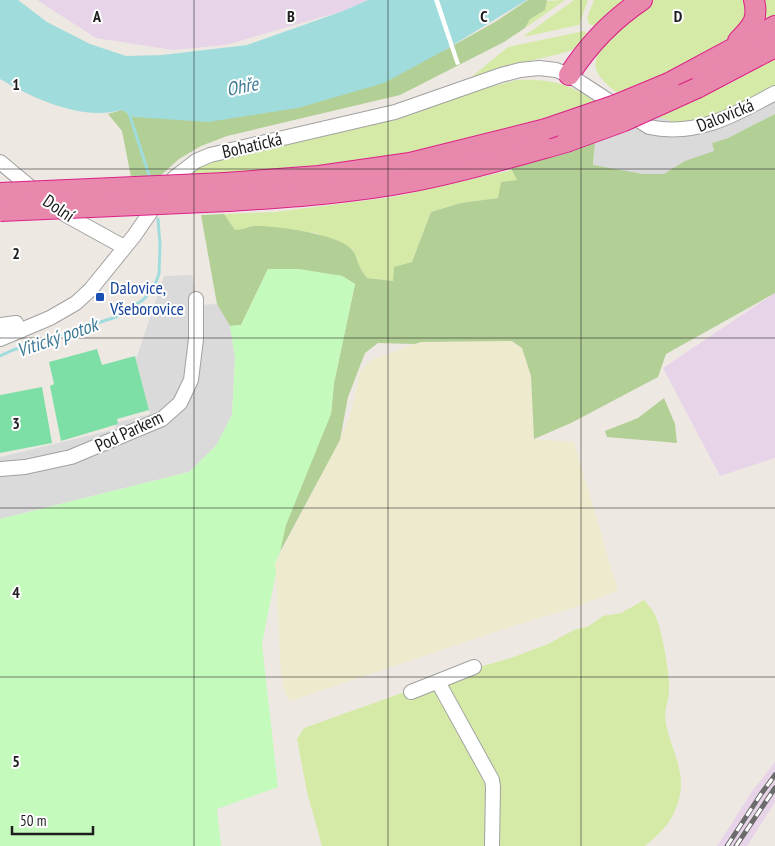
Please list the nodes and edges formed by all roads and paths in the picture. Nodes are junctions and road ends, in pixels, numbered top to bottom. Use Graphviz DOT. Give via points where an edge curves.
graph roads {
  1 [pos="642,0"];
  2 [pos="754,0"];
  3 [pos="775,26"];
  4 [pos="775,47"];
  5 [pos="726,54"];
  6 [pos="570,74"];
  7 [pos="775,93"];
  8 [pos="0,162"];
  9 [pos="226,192"];
  10 [pos="0,193"];
  11 [pos="0,211"];
  12 [pos="124,247"];
  13 [pos="196,299"];
  14 [pos="0,325"];
  15 [pos="18,327"];
  16 [pos="0,339"];
  17 [pos="0,468"];
  18 [pos="474,667"];
  19 [pos="438,682"];
  20 [pos="411,692"];
  21 [pos="492,846"];
  1 -- 6 [label="highway" via="620,15 595,40"];
  2 -- 5 [label="highway" via="752,26"];
  3 -- 5 [label="highway"];
  4 -- 9 [label="highway, bridge" via="624,121 566,142 494,162 413,181 323,194"];
  5 -- 9 [label="highway, bridge" via="616,105 546,129 410,162"];
  6 -- 7 [label="street, Dalovická" via="649,126 659,129 690,129 708,125 733,116"];
  6 -- 12 [label="street, Bohatická" via="539,68 520,70 395,112 210,155 174,178"];
  8 -- 12 [label="street, Dolní" via="66,215"];
  9 -- 10 [label="highway, bridge"];
  9 -- 11 [label="highway, bridge"];
  12 -- 15 [label="street, Bohatická" via="76,303 50,318"];
  13 -- 17 [label="street, Pod Parkem" via="191,380 180,403 162,419 71,457 25,467"];
  14 -- 15 [label="street"];
  15 -- 16 [label="street, Bohatická"];
  18 -- 19 [label="street"];
  19 -- 20 [label="street"];
  19 -- 21 [label="street" via="492,780"];
}
